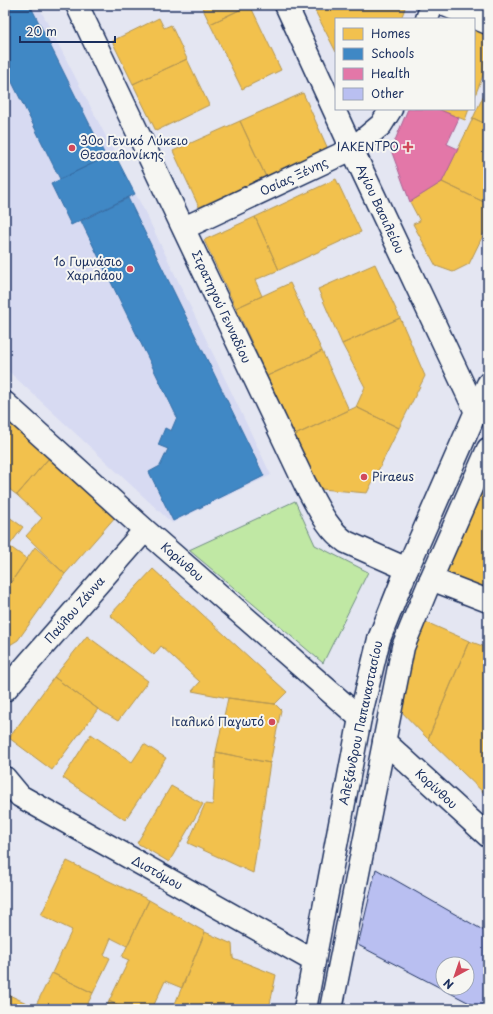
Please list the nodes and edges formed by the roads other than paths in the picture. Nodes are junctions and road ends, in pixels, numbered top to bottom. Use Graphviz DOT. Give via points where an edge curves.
graph roads {
  1 [pos="78,5"];
  2 [pos="286,5"];
  3 [pos="432,5"];
  4 [pos="444,5"];
  5 [pos="426,18"];
  6 [pos="488,23"];
  7 [pos="390,110"];
  8 [pos="352,149"];
  9 [pos="184,228"];
  10 [pos="488,384"];
  11 [pos="5,404"];
  12 [pos="476,412"];
  13 [pos="488,449"];
  14 [pos="145,530"];
  15 [pos="407,569"];
  16 [pos="431,579"];
  17 [pos="488,601"];
  18 [pos="5,690"];
  19 [pos="360,718"];
  20 [pos="384,741"];
  21 [pos="5,778"];
  22 [pos="13,799"];
  23 [pos="488,836"];
  24 [pos="314,961"];
  25 [pos="305,1009"];
  26 [pos="331,1009"];
  1 -- 9 [label="street, Στρατηγού Γενναδίου"];
  2 -- 8 [label="street, Αγίου Βασιλείου"];
  3 -- 5 [label="street"];
  4 -- 6 [label="street"];
  7 -- 8 [label="street, Οσίας Ξένης" via="381,124"];
  8 -- 9 [label="street, Οσίας Ξένης"];
  8 -- 12 [label="street, Αγίου Βασιλείου"];
  9 -- 15 [label="street, Στρατηγού Γενναδίου" via="305,484 328,525 346,542"];
  10 -- 12 [label="street, Αλεξάνδρου Παπαναστασίου"];
  11 -- 14 [label="street, Κορίνθου"];
  12 -- 15 [label="street, Αλεξάνδρου Παπαναστασίου"];
  13 -- 16 [label="street"];
  14 -- 18 [label="street, Παύλου Ζάννα"];
  14 -- 19 [label="street, Κορίνθου"];
  15 -- 19 [label="street, Αλεξάνδρου Παπαναστασίου" via="379,639"];
  16 -- 17 [label="street"];
  16 -- 20 [label="street" via="403,647"];
  19 -- 24 [label="street, Αλεξάνδρου Παπαναστασίου"];
  20 -- 23 [label="street, Κορίνθου"];
  20 -- 26 [label="street"];
  21 -- 22 [label="street, Διστόμου"];
  22 -- 24 [label="street, Διστόμου"];
  24 -- 25 [label="street, Αλεξάνδρου Παπαναστασίου"];
}
